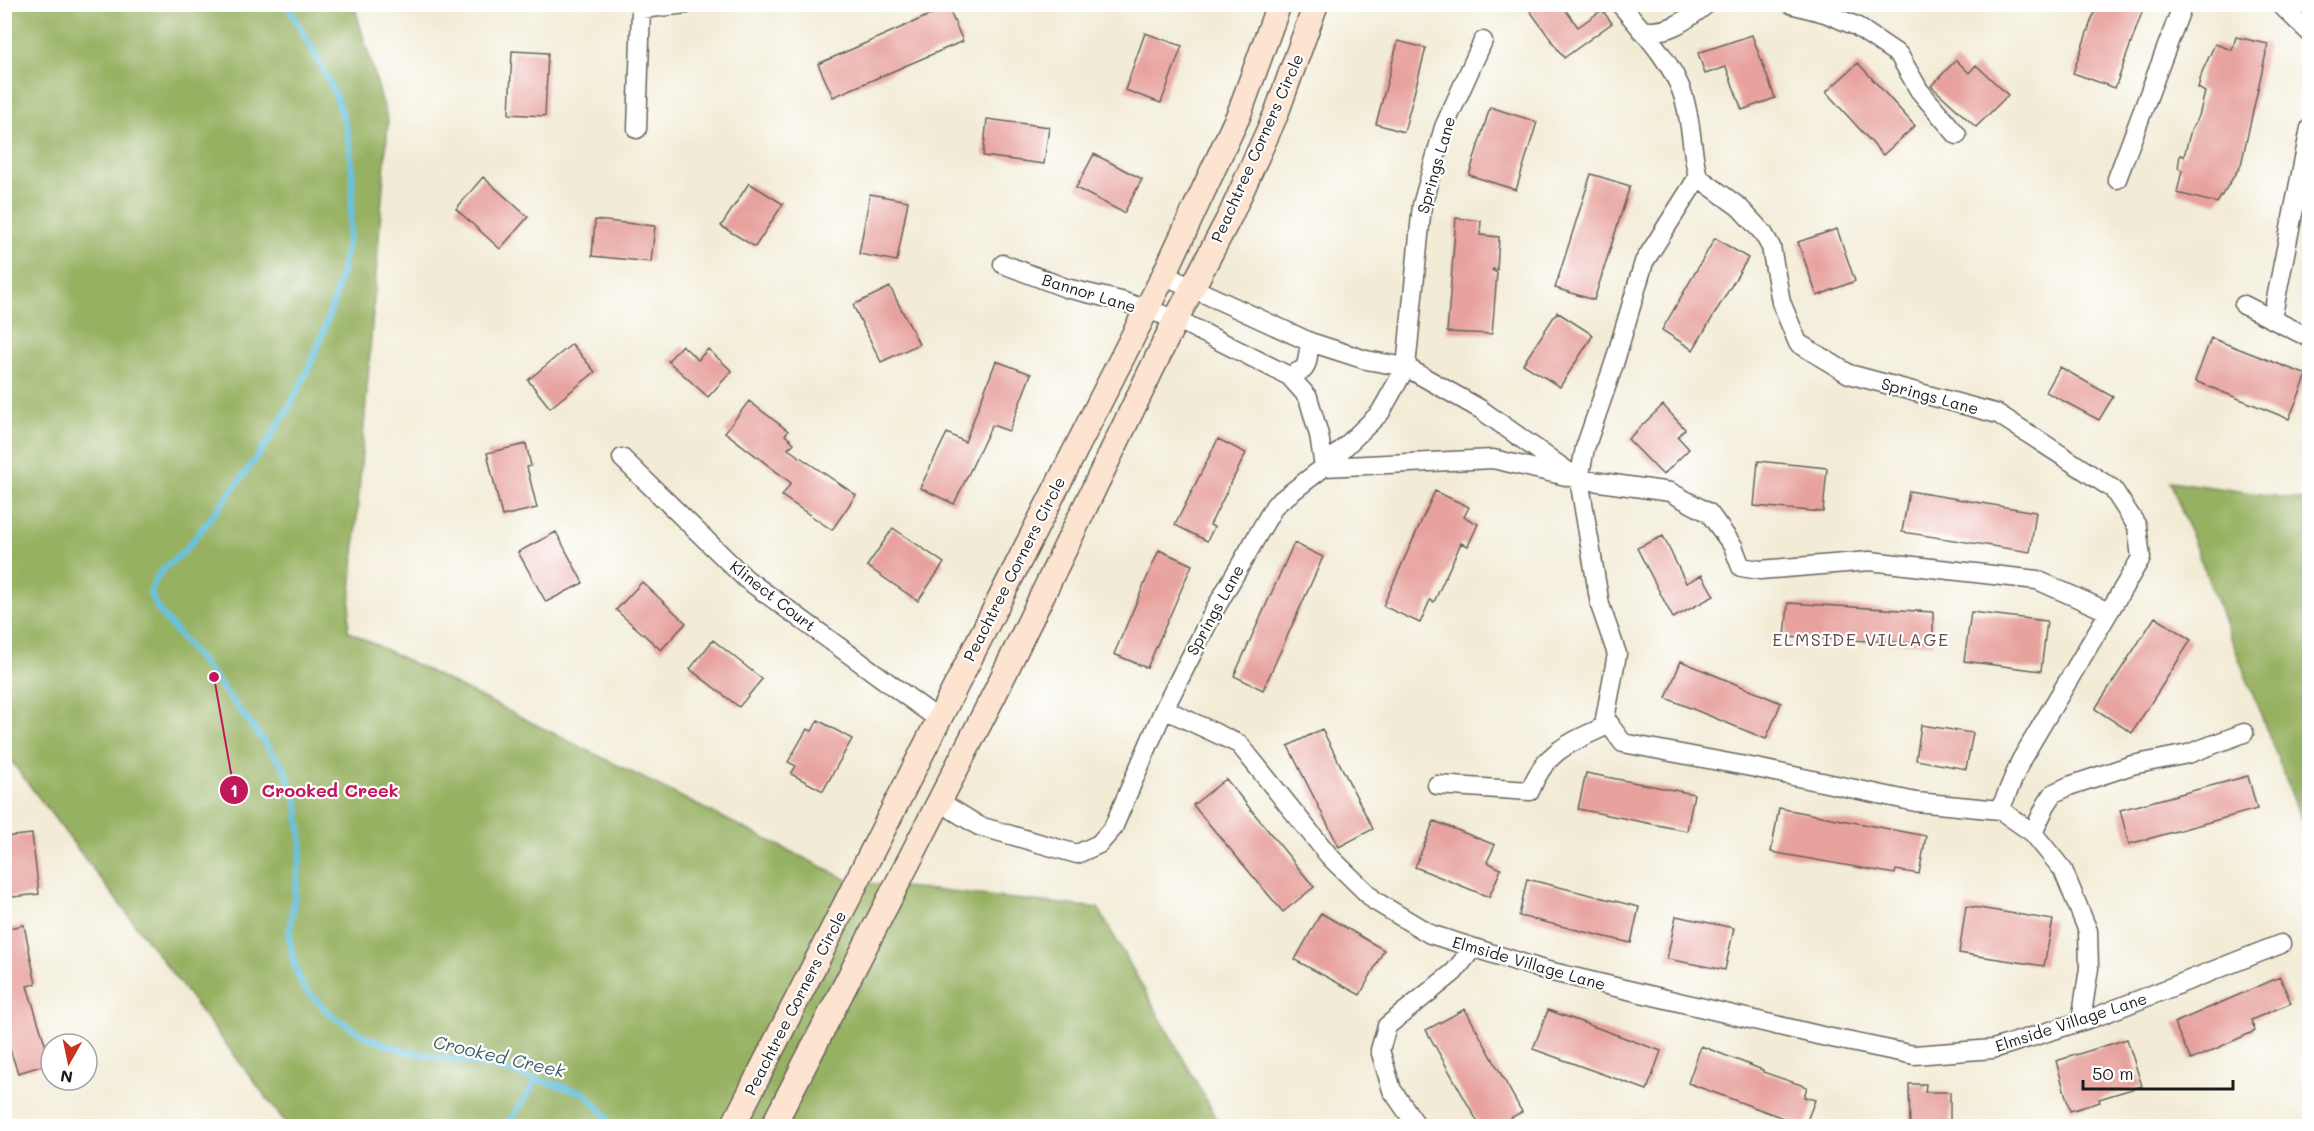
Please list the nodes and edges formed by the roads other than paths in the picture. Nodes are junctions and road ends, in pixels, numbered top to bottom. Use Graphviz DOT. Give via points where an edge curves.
graph roads {
  1 [pos="687,4"];
  2 [pos="1279,4"];
  3 [pos="1316,4"];
  4 [pos="1620,4"];
  5 [pos="1707,4"];
  6 [pos="1791,4"];
  7 [pos="2183,4"];
  8 [pos="2280,4"];
  9 [pos="1827,8"];
  10 [pos="1641,30"];
  11 [pos="2310,33"];
  12 [pos="1484,41"];
  13 [pos="2310,128"];
  14 [pos="637,129"];
  15 [pos="1958,135"];
  16 [pos="1698,177"];
  17 [pos="2117,179"];
  18 [pos="1003,264"];
  19 [pos="1164,275"];
  20 [pos="1194,288"];
  21 [pos="2244,305"];
  22 [pos="1146,311"];
  23 [pos="1176,319"];
  24 [pos="2272,319"];
  25 [pos="2310,338"];
  26 [pos="1310,342"];
  27 [pos="1406,367"];
  28 [pos="1289,376"];
  29 [pos="622,458"];
  30 [pos="1324,467"];
  31 [pos="1579,479"];
  32 [pos="2109,612"];
  33 [pos="1164,709"];
  34 [pos="938,719"];
  35 [pos="1610,724"];
  36 [pos="2244,733"];
  37 [pos="1437,784"];
  38 [pos="940,802"];
  39 [pos="2000,810"];
  40 [pos="2033,833"];
  41 [pos="2281,944"];
  42 [pos="1473,948"];
  43 [pos="2081,1022"];
  44 [pos="733,1126"];
  45 [pos="773,1126"];
  46 [pos="1417,1126"];
  1 -- 14 [label="street" via="641,9"];
  2 -- 19 [label="street, Peachtree Corners Circle" via="1239,114"];
  3 -- 20 [label="street, Peachtree Corners Circle" via="1276,114"];
  4 -- 10 [label="street"];
  5 -- 10 [label="street" via="1667,30"];
  6 -- 9 [label="street"];
  7 -- 17 [label="street"];
  8 -- 11 [label="street"];
  9 -- 15 [label="street" via="1899,55 1919,90"];
  10 -- 16 [label="street" via="1674,74 1683,94"];
  12 -- 27 [label="street, Springs Lane" via="1444,127 1422,205"];
  13 -- 24 [label="street"];
  16 -- 31 [label="street" via="1644,262 1585,448"];
  16 -- 32 [label="street, Springs Lane" via="1739,207 1763,233 1771,248 1781,302 1798,343 1849,374 1998,414 2113,489 2137,526 2141,558"];
  18 -- 22 [label="street, Bannor Lane" via="1066,288"];
  19 -- 20 [label="street"];
  19 -- 22 [label="street, Peachtree Corners Circle"];
  20 -- 23 [label="street, Peachtree Corners Circle"];
  20 -- 26 [label="street"];
  21 -- 24 [label="street"];
  22 -- 23 [label="street, Bannor Lane"];
  22 -- 34 [label="street, Peachtree Corners Circle"];
  23 -- 28 [label="street"];
  23 -- 38 [label="street, Peachtree Corners Circle"];
  24 -- 25 [label="street"];
  26 -- 27 [label="street" via="1366,360"];
  26 -- 28 [label="street" via="1304,369"];
  27 -- 30 [label="street, Springs Lane" via="1380,413"];
  27 -- 31 [label="street" via="1480,409"];
  28 -- 30 [label="street" via="1308,397"];
  29 -- 34 [label="street, Klinect Court" via="746,579"];
  30 -- 31 [label="street" via="1493,459"];
  30 -- 33 [label="street, Springs Lane" via="1275,505"];
  31 -- 32 [label="street" via="1670,492 1709,513 1733,546 1741,567 1760,570 1870,561 2037,580"];
  31 -- 35 [label="street" via="1600,605 1617,654 1605,719"];
  32 -- 39 [label="street, Springs Lane" via="2021,760"];
  33 -- 38 [label="street" via="1113,828 1099,844 1077,854 979,826"];
  33 -- 42 [label="street, Elmside Village Lane" via="1239,744 1330,857 1375,901 1430,934"];
  34 -- 44 [label="street, Peachtree Corners Circle"];
  35 -- 37 [label="street" via="1556,751 1537,773 1530,791"];
  35 -- 39 [label="street" via="1623,743 1916,802"];
  36 -- 40 [label="street" via="2188,754 2132,765 2069,786 2054,794"];
  38 -- 45 [label="street, Peachtree Corners Circle"];
  39 -- 40 [label="street"];
  40 -- 43 [label="street" via="2063,870 2088,931 2089,968"];
  41 -- 43 [label="street, Elmside Village Lane"];
  42 -- 43 [label="street, Elmside Village Lane" via="1555,973 1914,1055 1993,1049"];
  42 -- 46 [label="street" via="1454,972 1387,1026 1380,1050 1392,1090"];
}
